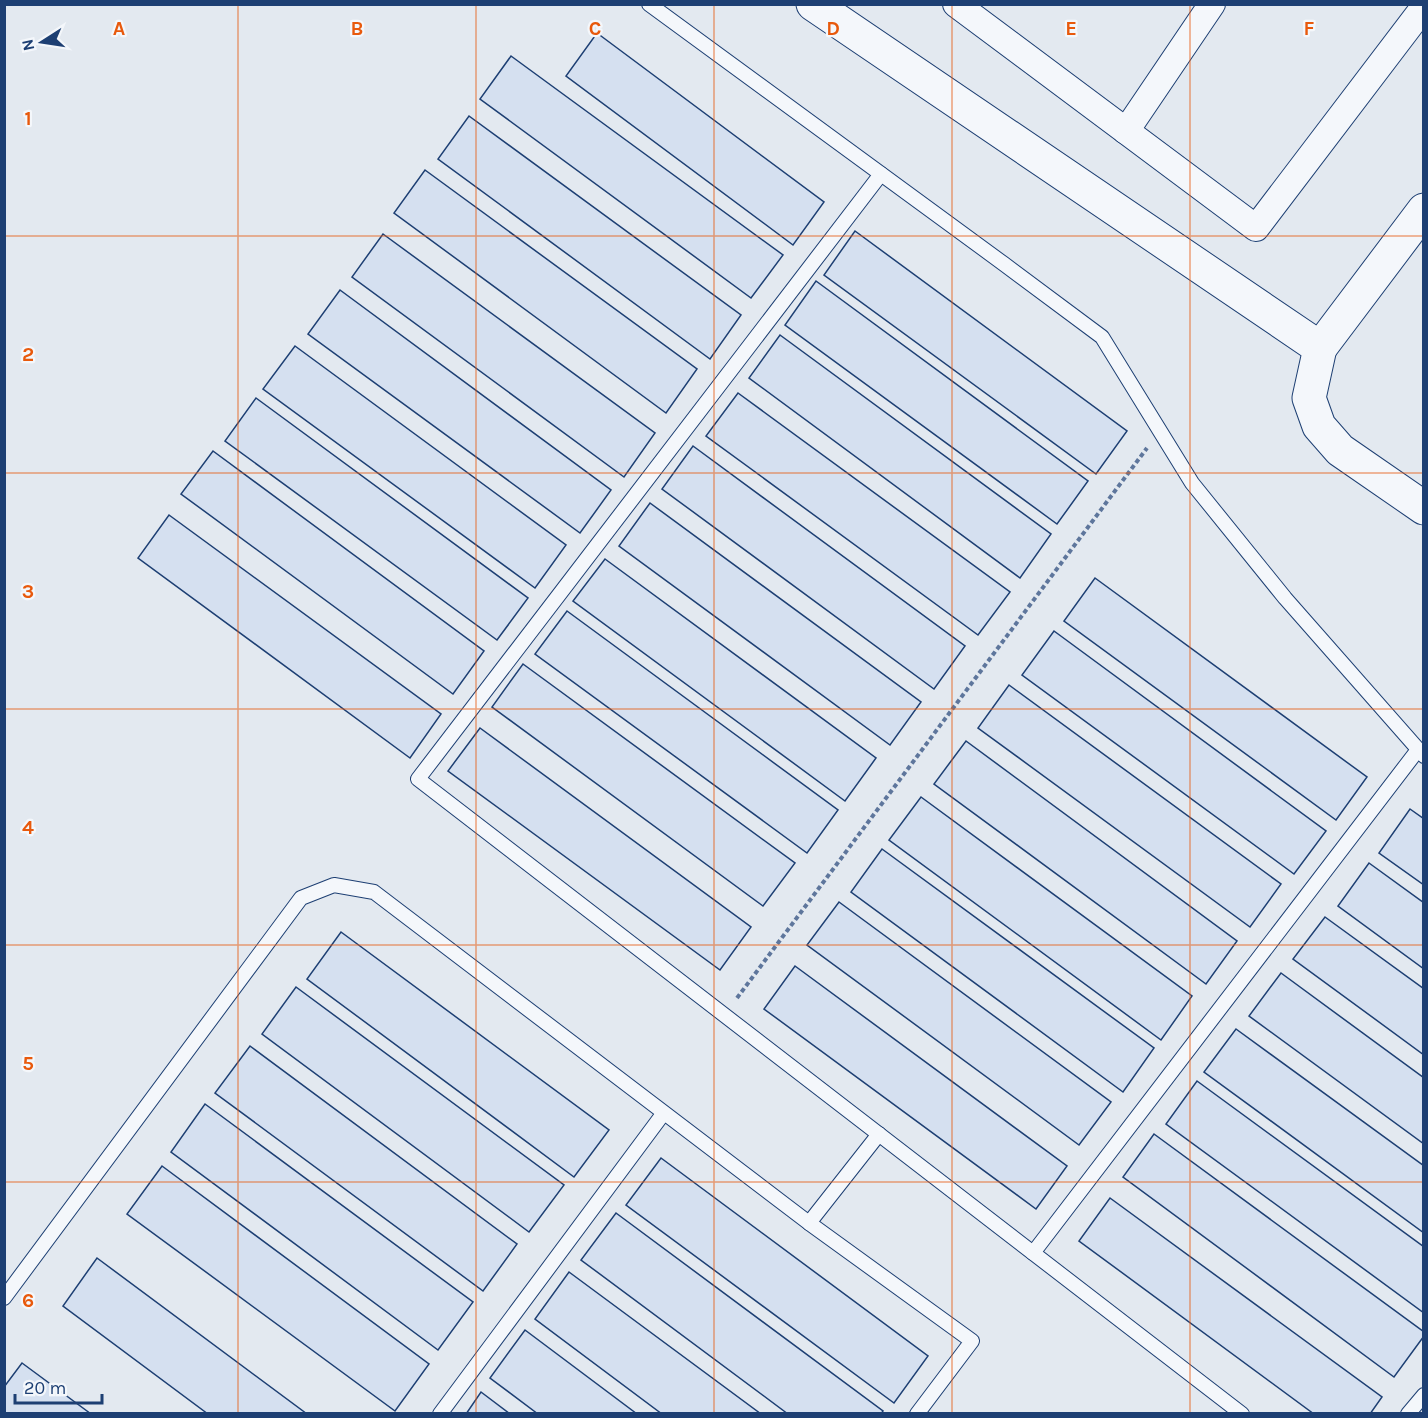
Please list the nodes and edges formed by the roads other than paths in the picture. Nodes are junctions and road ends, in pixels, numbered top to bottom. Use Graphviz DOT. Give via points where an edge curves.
graph roads {
  1 [pos="649,4"];
  2 [pos="813,4"];
  3 [pos="956,4"];
  4 [pos="1212,4"];
  5 [pos="1424,7"];
  6 [pos="982,12"];
  7 [pos="1126,131"];
  8 [pos="881,174"];
  9 [pos="1424,210"];
  10 [pos="1320,348"];
  11 [pos="1424,508"];
  12 [pos="1420,754"];
  13 [pos="663,1114"];
  14 [pos="879,1134"];
  15 [pos="808,1223"];
  16 [pos="1033,1253"];
  17 [pos="4,1298"];
  18 [pos="1424,1395"];
  19 [pos="440,1413"];
  20 [pos="917,1413"];
  21 [pos="1242,1413"];
  22 [pos="1408,1413"];
  1 -- 8 [label="lane"];
  2 -- 10 [label="main road"];
  3 -- 6 [label="street"];
  4 -- 7 [label="street"];
  5 -- 7 [label="street" via="1256,228"];
  6 -- 7 [label="street"];
  8 -- 12 [label="lane" via="1102,337 1192,483"];
  8 -- 14 [label="lane" via="418,779"];
  9 -- 10 [label="main road"];
  10 -- 11 [label="main road" via="1309,398 1319,426 1340,450"];
  12 -- 16 [label="lane"];
  13 -- 15 [label="lane"];
  13 -- 17 [label="lane" via="374,892 334,885 301,898"];
  13 -- 19 [label="lane"];
  14 -- 15 [label="lane"];
  14 -- 16 [label="lane"];
  15 -- 20 [label="lane" via="972,1341"];
  16 -- 21 [label="lane"];
  18 -- 22 [label="lane"];
}
